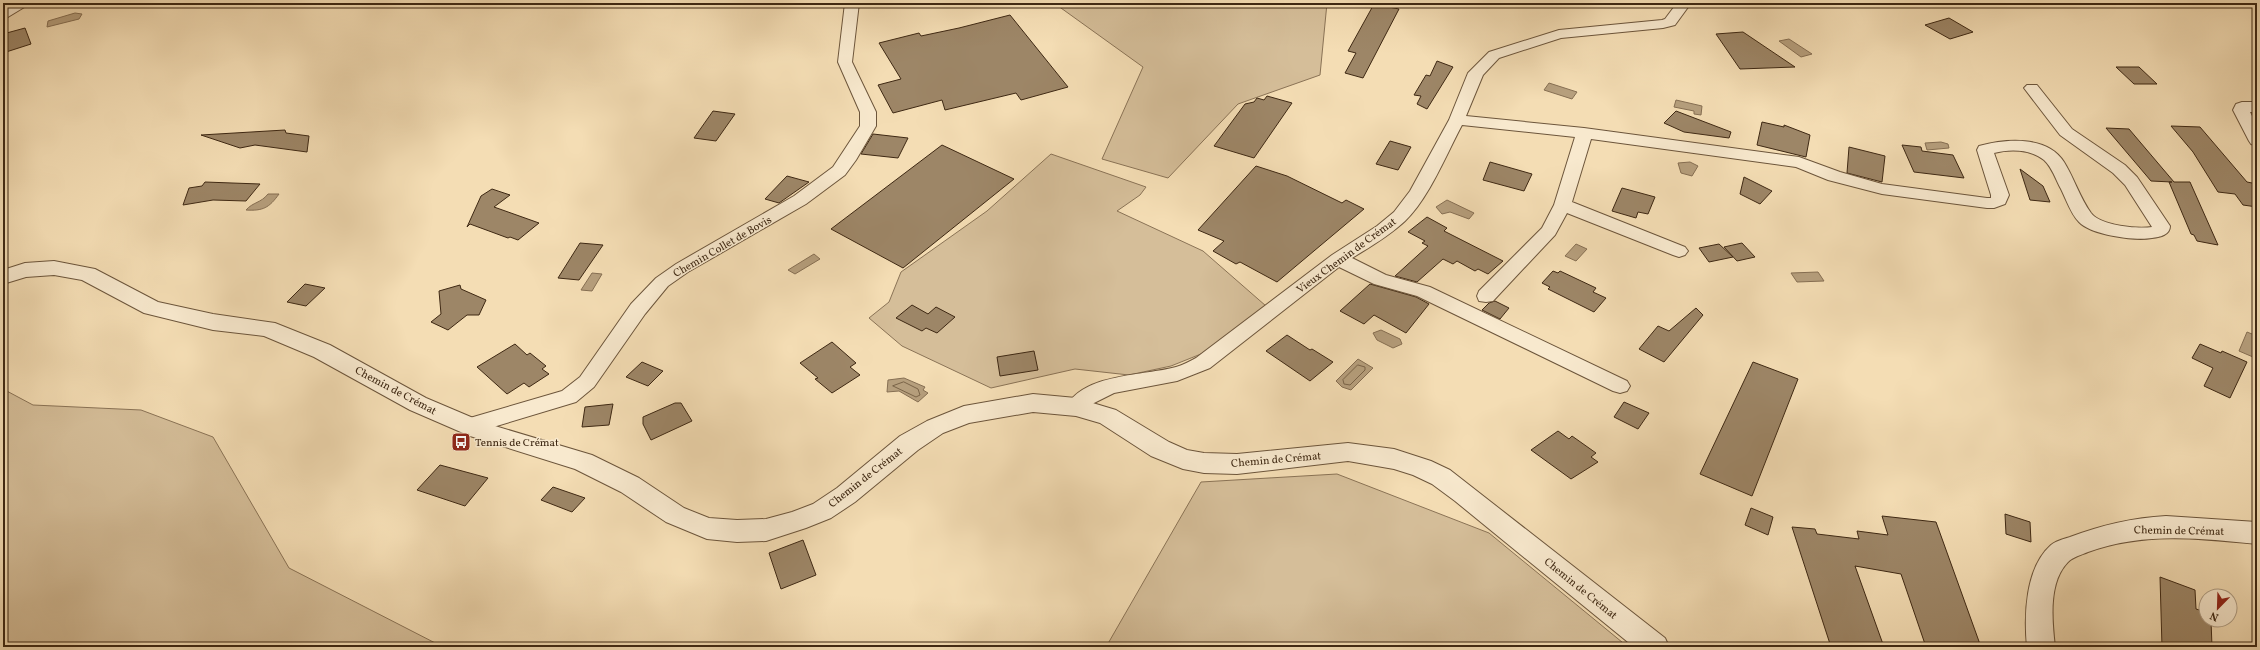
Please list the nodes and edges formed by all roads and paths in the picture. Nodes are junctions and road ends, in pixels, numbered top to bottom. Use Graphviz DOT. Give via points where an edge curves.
graph roads {
  1 [pos="24,3"];
  2 [pos="852,3"];
  3 [pos="1684,3"];
  4 [pos="3,16"];
  5 [pos="2032,88"];
  6 [pos="2257,107"];
  7 [pos="1457,120"];
  8 [pos="1584,133"];
  9 [pos="2257,141"];
  10 [pos="1563,205"];
  11 [pos="1679,251"];
  12 [pos="1338,259"];
  13 [pos="3,277"];
  14 [pos="1486,296"];
  15 [pos="1620,386"];
  16 [pos="1076,407"];
  17 [pos="470,426"];
  18 [pos="2257,533"];
  19 [pos="1655,647"];
  20 [pos="2041,647"];
  1 -- 4 [label="street"];
  2 -- 17 [label="street, Chemin Collet de Bovis" via="845,62 868,112 868,126 839,171 800,200 662,282 638,309 594,373 569,396"];
  3 -- 7 [label="street, Vieux Chemin de Crémat" via="1670,22 1663,24 1559,34 1494,55 1476,74"];
  5 -- 8 [label="street" via="2066,132 2119,169 2131,181 2161,226 2161,230 2147,234 2092,224 2085,218 2056,163 2050,156 2036,149 1994,147 1985,150 2000,195 1999,200 1987,203 1882,189 1834,176 1799,162"];
  6 -- 9 [label="street" via="2246,106 2241,110"];
  7 -- 8 [label="street"];
  7 -- 12 [label="street, Vieux Chemin de Crémat" via="1416,193 1400,216"];
  8 -- 10 [label="street"];
  10 -- 11 [label="street"];
  10 -- 14 [label="street" via="1543,238"];
  12 -- 15 [label="street" via="1380,280 1423,291"];
  12 -- 16 [label="street, Vieux Chemin de Crémat" via="1203,363 1178,374 1115,385 1083,399"];
  13 -- 17 [label="street, Chemin de Crémat" via="25,270 54,268 88,274 152,308 213,322 267,329 322,351 418,404"];
  16 -- 17 [label="street, Chemin de Crémat" via="1033,403 964,415 935,427 909,443 846,495 822,511 766,530 744,531 707,528 676,515 630,485 583,462"];
  16 -- 19 [label="street, Chemin de Crémat" via="1108,416 1160,449 1183,459 1204,463 1237,464 1348,452 1394,459 1422,468 1441,477 1464,494"];
  18 -- 20 [label="street, Chemin de Crémat" via="2140,527 2098,536 2060,553 2048,573 2040,606"];
}
